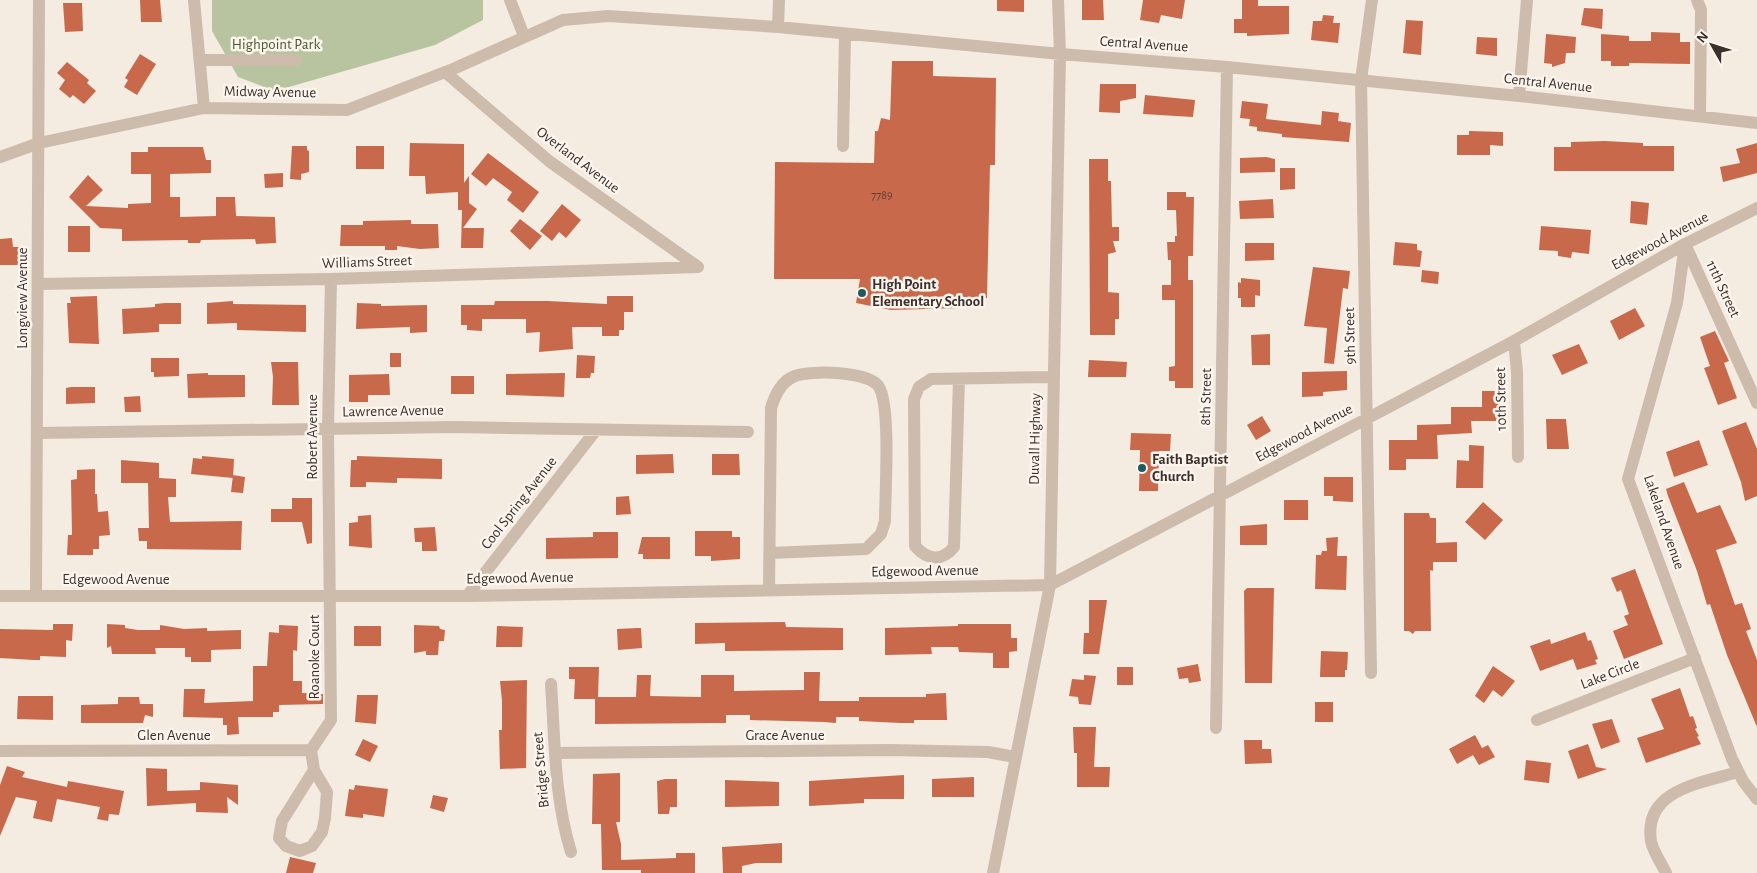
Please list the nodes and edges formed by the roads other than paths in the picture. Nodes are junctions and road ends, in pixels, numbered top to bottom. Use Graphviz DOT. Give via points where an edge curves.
graph roads {
  1 [pos="39,0"];
  2 [pos="194,0"];
  3 [pos="510,0"];
  4 [pos="779,0"];
  5 [pos="1058,0"];
  6 [pos="1372,0"];
  7 [pos="1527,0"];
  8 [pos="1697,0"];
  9 [pos="778,27"];
  10 [pos="845,34"];
  11 [pos="527,35"];
  12 [pos="1060,54"];
  13 [pos="200,60"];
  14 [pos="296,60"];
  15 [pos="1227,67"];
  16 [pos="445,72"];
  17 [pos="1362,80"];
  18 [pos="1519,96"];
  19 [pos="204,108"];
  20 [pos="1700,116"];
  21 [pos="1757,123"];
  22 [pos="39,143"];
  23 [pos="843,146"];
  24 [pos="0,157"];
  25 [pos="1757,208"];
  26 [pos="1685,244"];
  27 [pos="698,267"];
  28 [pos="331,279"];
  29 [pos="38,284"];
  30 [pos="1514,341"];
  31 [pos="1052,377"];
  32 [pos="959,379"];
  33 [pos="1757,403"];
  34 [pos="1368,418"];
  35 [pos="328,428"];
  36 [pos="596,430"];
  37 [pos="748,432"];
  38 [pos="38,433"];
  39 [pos="1518,457"];
  40 [pos="1221,495"];
  41 [pos="770,553"];
  42 [pos="1050,585"];
  43 [pos="769,590"];
  44 [pos="330,594"];
  45 [pos="0,596"];
  46 [pos="36,596"];
  47 [pos="467,596"];
  48 [pos="1695,658"];
  49 [pos="1371,672"];
  50 [pos="551,684"];
  51 [pos="1536,720"];
  52 [pos="1216,728"];
  53 [pos="311,750"];
  54 [pos="0,751"];
  55 [pos="555,753"];
  56 [pos="1015,756"];
  57 [pos="314,770"];
  58 [pos="1738,772"];
  59 [pos="1757,799"];
  60 [pos="571,852"];
  61 [pos="993,873"];
  62 [pos="1666,873"];
  1 -- 22 [label="street, Longview Avenue"];
  2 -- 13 [label="street"];
  3 -- 11 [label="street"];
  4 -- 9 [label="street"];
  5 -- 12 [label="street, Duvall Highway"];
  6 -- 17 [label="street, 9th Street"];
  7 -- 18 [label="street"];
  8 -- 20 [label="street" via="1701,10"];
  9 -- 10 [label="street, Central Avenue"];
  9 -- 11 [label="street, Central Avenue" via="608,16 563,20"];
  10 -- 12 [label="street, Central Avenue"];
  10 -- 23 [label="street"];
  11 -- 16 [label="street, Midway Avenue"];
  12 -- 15 [label="street, Central Avenue"];
  12 -- 31 [label="street, Duvall Highway"];
  13 -- 14 [label="street"];
  13 -- 19 [label="street"];
  15 -- 17 [label="street, Central Avenue"];
  15 -- 40 [label="street, 8th Street"];
  16 -- 19 [label="street, Midway Avenue" via="347,110"];
  16 -- 27 [label="street, Overland Avenue" via="549,161"];
  17 -- 18 [label="street, Central Avenue"];
  17 -- 34 [label="street, 9th Street"];
  18 -- 20 [label="street, Central Avenue"];
  19 -- 22 [label="street, Midway Avenue"];
  20 -- 21 [label="street, Central Avenue"];
  22 -- 24 [label="street, Midway Avenue"];
  22 -- 29 [label="street, Longview Avenue"];
  25 -- 26 [label="street, Edgewood Avenue"];
  26 -- 30 [label="street, Edgewood Avenue"];
  26 -- 33 [label="street, 11th Street"];
  26 -- 48 [label="street, Lakeland Avenue" via="1677,303 1628,479"];
  27 -- 28 [label="street, Williams Street"];
  28 -- 29 [label="street, Williams Street"];
  28 -- 35 [label="street, Robert Avenue"];
  29 -- 38 [label="street, Longview Avenue"];
  30 -- 34 [label="street, Edgewood Avenue"];
  30 -- 39 [label="street, 10th Street"];
  31 -- 32 [label="street"];
  31 -- 42 [label="street, Duvall Highway"];
  32 -- 32 [label="street" via="931,379 920,387 914,399 915,546 922,555 934,558 947,555 954,547"];
  34 -- 40 [label="street, Edgewood Avenue"];
  34 -- 49 [label="street, 9th Street"];
  35 -- 36 [label="street, Lawrence Avenue" via="454,426"];
  35 -- 38 [label="street, Lawrence Avenue"];
  35 -- 44 [label="street, Robert Avenue"];
  36 -- 37 [label="street, Lawrence Avenue"];
  36 -- 47 [label="street, Cool Spring Avenue"];
  38 -- 46 [label="street, Longview Avenue"];
  40 -- 42 [label="street, Edgewood Avenue"];
  40 -- 52 [label="street, 8th Street"];
  41 -- 41 [label="street" via="866,549 881,534 885,521 885,405 879,386 870,378 858,374 811,373 795,376 775,394 771,408"];
  41 -- 43 [label="street"];
  42 -- 43 [label="street, Edgewood Avenue"];
  42 -- 56 [label="street, Duvall Highway"];
  43 -- 47 [label="street, Edgewood Avenue"];
  44 -- 46 [label="street, Edgewood Avenue"];
  44 -- 47 [label="street, Edgewood Avenue"];
  44 -- 53 [label="street, Roanoke Court" via="331,720"];
  45 -- 46 [label="street, Edgewood Avenue"];
  48 -- 51 [label="street, Lake Circle"];
  48 -- 58 [label="street, Lakeland Avenue"];
  50 -- 55 [label="street, Bridge Street"];
  53 -- 54 [label="street, Glen Avenue"];
  53 -- 57 [label="street"];
  55 -- 56 [label="street, Grace Avenue" via="909,750"];
  55 -- 60 [label="street, Bridge Street" via="557,787"];
  56 -- 61 [label="street, Duvall Highway"];
  57 -- 57 [label="street" via="282,821 279,838 286,846 300,851 312,846 322,832 325,818 327,792"];
  58 -- 59 [label="street, Lakeland Avenue"];
  58 -- 62 [label="street" via="1673,792 1656,808 1651,843"];
}
